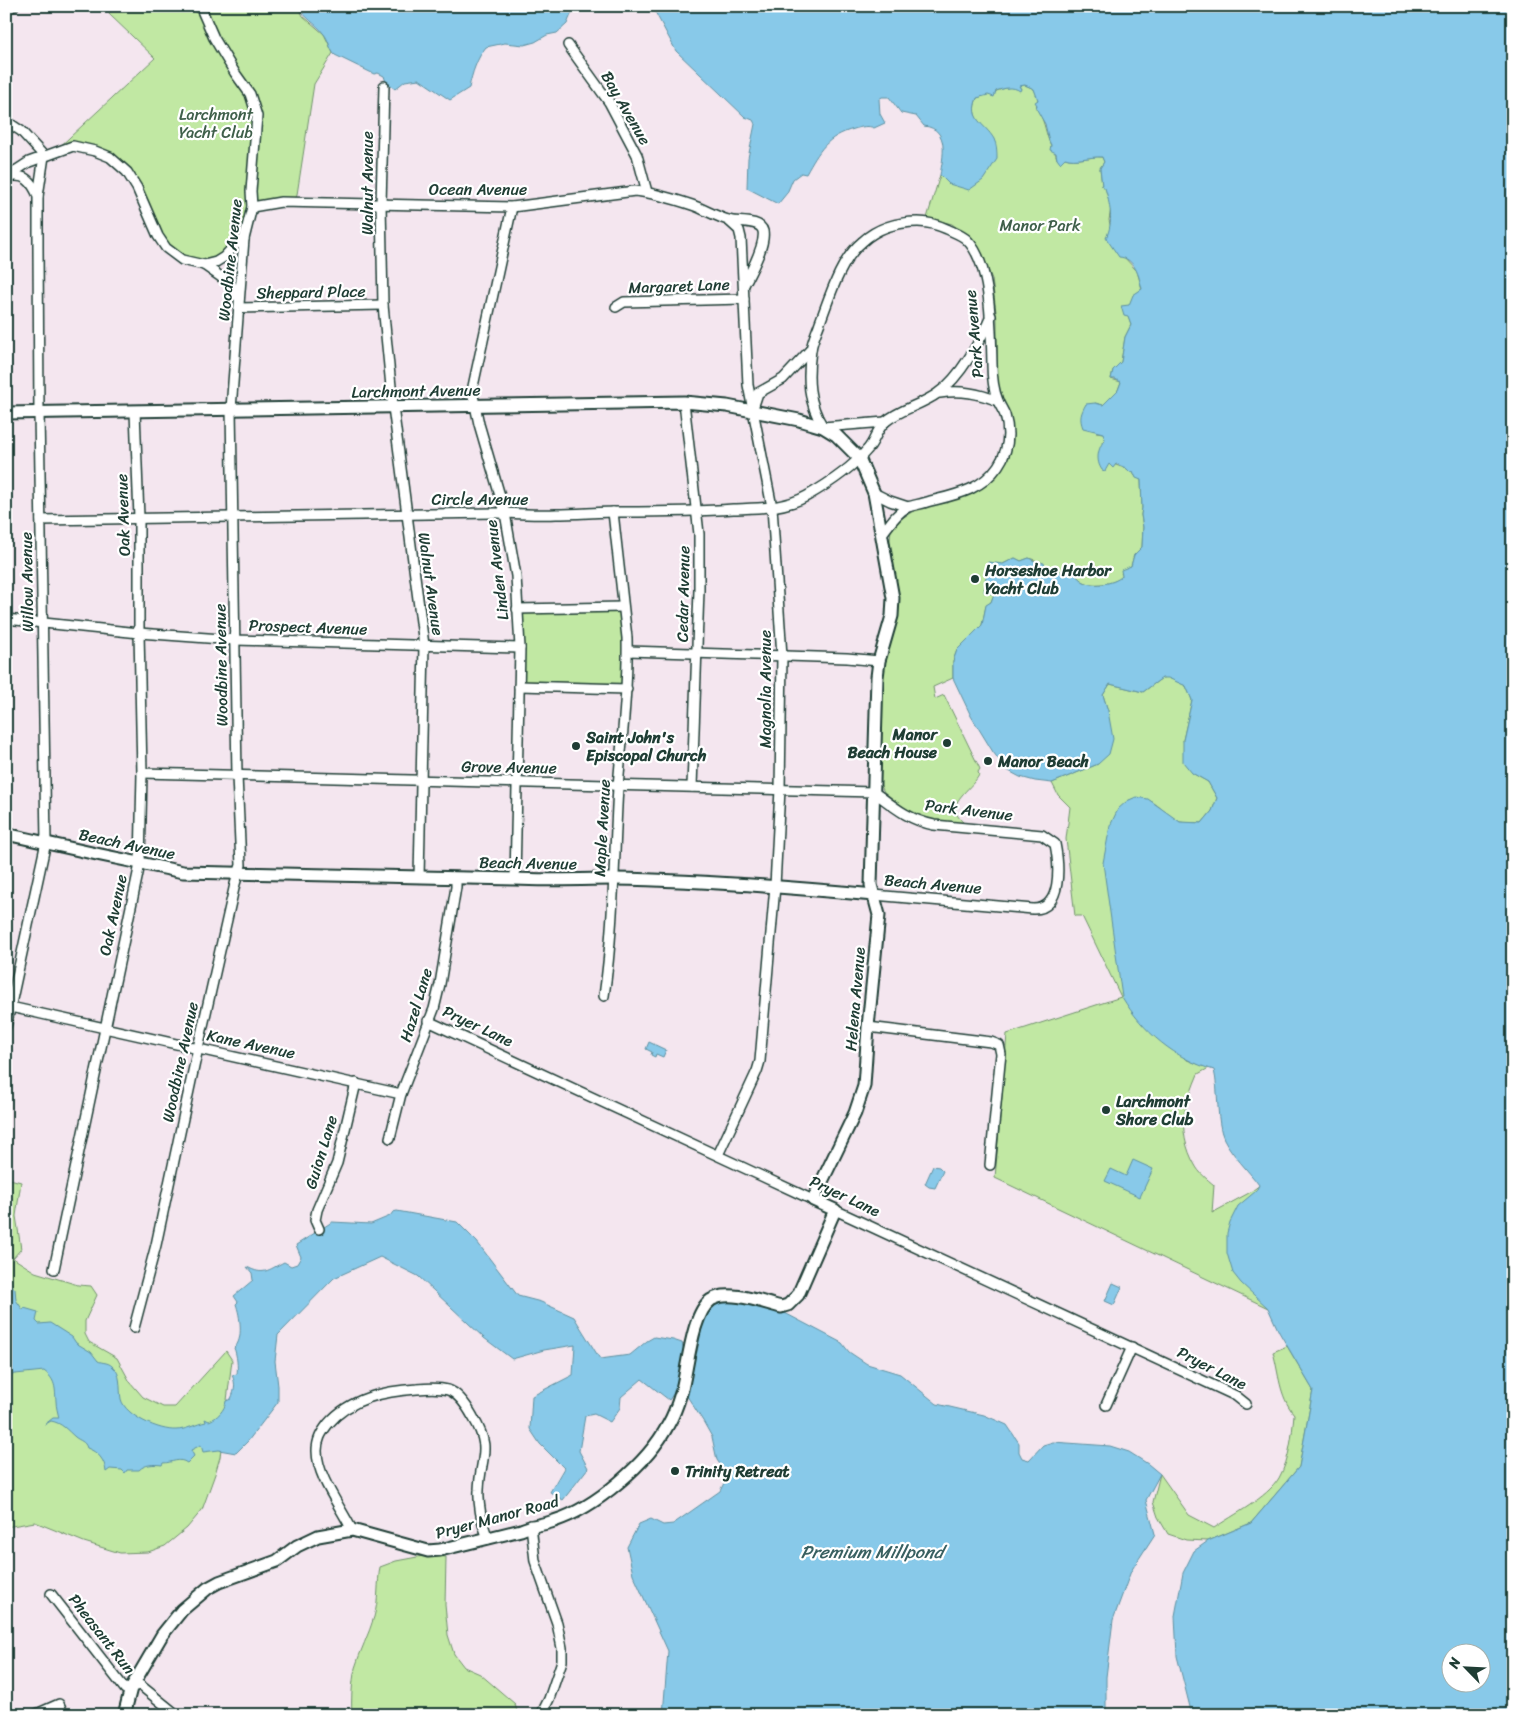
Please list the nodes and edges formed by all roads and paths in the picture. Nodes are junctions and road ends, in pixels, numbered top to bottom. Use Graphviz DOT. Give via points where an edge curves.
graph roads {
  1 [pos="14,6"];
  2 [pos="200,6"];
  3 [pos="6,8"];
  4 [pos="568,45"];
  5 [pos="384,86"];
  6 [pos="6,121"];
  7 [pos="44,156"];
  8 [pos="6,178"];
  9 [pos="647,192"];
  10 [pos="38,196"];
  11 [pos="381,204"];
  12 [pos="252,207"];
  13 [pos="512,207"];
  14 [pos="728,220"];
  15 [pos="244,239"];
  16 [pos="204,265"];
  17 [pos="743,286"];
  18 [pos="744,299"];
  19 [pos="240,304"];
  20 [pos="383,305"];
  21 [pos="616,306"];
  22 [pos="991,316"];
  23 [pos="811,349"];
  24 [pos="938,393"];
  25 [pos="998,401"];
  26 [pos="684,402"];
  27 [pos="475,406"];
  28 [pos="393,407"];
  29 [pos="231,410"];
  30 [pos="134,411"];
  31 [pos="753,411"];
  32 [pos="6,413"];
  33 [pos="39,413"];
  34 [pos="885,422"];
  35 [pos="823,427"];
  36 [pos="859,458"];
  37 [pos="874,493"];
  38 [pos="772,507"];
  39 [pos="908,507"];
  40 [pos="613,512"];
  41 [pos="697,512"];
  42 [pos="506,513"];
  43 [pos="406,514"];
  44 [pos="139,518"];
  45 [pos="233,518"];
  46 [pos="41,520"];
  47 [pos="882,534"];
  48 [pos="623,607"];
  49 [pos="518,609"];
  50 [pos="6,619"];
  51 [pos="43,623"];
  52 [pos="139,633"];
  53 [pos="235,640"];
  54 [pos="424,645"];
  55 [pos="520,648"];
  56 [pos="628,651"];
  57 [pos="697,654"];
  58 [pos="782,656"];
  59 [pos="879,661"];
  60 [pos="519,686"];
  61 [pos="627,689"];
  62 [pos="142,773"];
  63 [pos="238,776"];
  64 [pos="422,780"];
  65 [pos="518,782"];
  66 [pos="618,785"];
  67 [pos="692,787"];
  68 [pos="780,789"];
  69 [pos="874,792"];
  70 [pos="6,834"];
  71 [pos="46,842"];
  72 [pos="140,864"];
  73 [pos="238,873"];
  74 [pos="419,877"];
  75 [pos="456,878"];
  76 [pos="515,879"];
  77 [pos="614,879"];
  78 [pos="775,886"];
  79 [pos="874,895"];
  80 [pos="1049,903"];
  81 [pos="604,996"];
  82 [pos="8,1007"];
  83 [pos="428,1021"];
  84 [pos="6,1026"];
  85 [pos="868,1027"];
  86 [pos="104,1028"];
  87 [pos="198,1048"];
  88 [pos="356,1083"];
  89 [pos="402,1094"];
  90 [pos="390,1138"];
  91 [pos="718,1155"];
  92 [pos="990,1165"];
  93 [pos="814,1200"];
  94 [pos="835,1210"];
  95 [pos="319,1229"];
  96 [pos="54,1269"];
  97 [pos="134,1328"];
  98 [pos="1132,1347"];
  99 [pos="1246,1404"];
  100 [pos="1106,1405"];
  101 [pos="531,1525"];
  102 [pos="352,1530"];
  103 [pos="488,1539"];
  104 [pos="51,1594"];
  105 [pos="131,1688"];
  106 [pos="34,1715"];
  107 [pos="64,1715"];
  108 [pos="124,1715"];
  109 [pos="177,1715"];
  110 [pos="541,1715"];
  1 -- 3 [label="street"];
  2 -- 12 [label="street, Woodbine Avenue" via="214,38 250,94 257,116"];
  4 -- 9 [label="street, Bay Avenue" via="609,102 637,155"];
  5 -- 11 [label="street, Walnut Avenue"];
  6 -- 7 [label="street" via="21,131"];
  7 -- 8 [label="street" via="28,162"];
  7 -- 10 [label="street, Willow Avenue"];
  7 -- 16 [label="street" via="73,146 110,157 127,172 137,188 166,248 182,260"];
  8 -- 10 [label="street" via="24,177"];
  9 -- 13 [label="street, Ocean Avenue"];
  9 -- 14 [label="street, Ocean Avenue"];
  10 -- 33 [label="street, Willow Avenue"];
  11 -- 12 [label="street, Ocean Avenue" via="281,202"];
  11 -- 13 [label="street, Ocean Avenue"];
  11 -- 20 [label="street, Walnut Avenue"];
  12 -- 15 [label="street, Woodbine Avenue"];
  13 -- 27 [label="street, Linden Avenue" via="472,391"];
  14 -- 17 [label="street, Magnolia Avenue" via="739,230 741,238"];
  14 -- 17 [label="street, Ocean Avenue" via="756,224 763,232 763,241"];
  15 -- 16 [label="street" via="224,257"];
  15 -- 19 [label="street, Woodbine Avenue"];
  16 -- 19 [label="street" via="231,284"];
  17 -- 18 [label="street, Magnolia Avenue"];
  18 -- 21 [label="street, Margaret Lane" via="624,302"];
  18 -- 31 [label="street, Magnolia Avenue" via="748,385"];
  19 -- 20 [label="street, Sheppard Place"];
  19 -- 29 [label="street, Woodbine Avenue"];
  20 -- 28 [label="street, Walnut Avenue"];
  22 -- 23 [label="street, Park Avenue" via="983,274 967,240 930,223 904,223 876,232 855,250 838,277"];
  22 -- 24 [label="street, Circle Avenue" via="974,349 949,384"];
  22 -- 25 [label="street, Park Avenue" via="992,371"];
  23 -- 31 [label="street, Park Avenue" via="783,379 758,393"];
  23 -- 35 [label="street, Park Avenue" via="812,404"];
  24 -- 25 [label="street, Circle Avenue" via="970,392"];
  24 -- 34 [label="street, Circle Avenue"];
  25 -- 39 [label="street, Park Avenue" via="1008,431 1006,448 998,466 980,485 969,491"];
  26 -- 27 [label="street, Larchmont Avenue"];
  26 -- 31 [label="street, Larchmont Avenue"];
  26 -- 41 [label="street, Cedar Avenue"];
  27 -- 28 [label="street, Larchmont Avenue"];
  27 -- 42 [label="street, Linden Avenue"];
  28 -- 29 [label="street, Larchmont Avenue"];
  28 -- 43 [label="street, Walnut Avenue"];
  29 -- 30 [label="street, Larchmont Avenue"];
  29 -- 45 [label="street, Woodbine Avenue"];
  30 -- 33 [label="street, Larchmont Avenue"];
  30 -- 44 [label="street, Oak Avenue"];
  31 -- 35 [label="street, Larchmont Avenue"];
  31 -- 38 [label="street, Magnolia Avenue"];
  32 -- 33 [label="street, Larchmont Avenue"];
  33 -- 46 [label="street, Willow Avenue"];
  34 -- 35 [label="street, Circle Avenue"];
  34 -- 36 [label="street, Circle Avenue"];
  35 -- 36 [label="street, Park Avenue"];
  36 -- 37 [label="street, Park Avenue"];
  36 -- 38 [label="street, Circle Avenue" via="805,497"];
  37 -- 39 [label="street"];
  37 -- 47 [label="street, Park Avenue"];
  38 -- 41 [label="street, Circle Avenue"];
  38 -- 58 [label="street, Magnolia Avenue"];
  39 -- 47 [label="street, Park Avenue"];
  40 -- 41 [label="street, Circle Avenue"];
  40 -- 42 [label="street, Circle Avenue"];
  40 -- 48 [label="street, Maple Avenue"];
  41 -- 57 [label="street, Cedar Avenue"];
  42 -- 43 [label="street, Circle Avenue"];
  42 -- 49 [label="street, Linden Avenue"];
  43 -- 45 [label="street, Circle Avenue"];
  43 -- 54 [label="street, Walnut Avenue"];
  44 -- 45 [label="street, Circle Avenue"];
  44 -- 46 [label="street, Circle Avenue"];
  44 -- 52 [label="street, Oak Avenue"];
  45 -- 53 [label="street, Woodbine Avenue"];
  46 -- 51 [label="street, Willow Avenue"];
  47 -- 59 [label="street, Park Avenue" via="893,598 892,616"];
  48 -- 49 [label="street"];
  48 -- 56 [label="street, Maple Avenue"];
  49 -- 55 [label="street, Linden Avenue"];
  50 -- 51 [label="street, Prospect Avenue"];
  51 -- 52 [label="street, Prospect Avenue"];
  51 -- 71 [label="street, Willow Avenue"];
  52 -- 53 [label="street, Prospect Avenue"];
  52 -- 62 [label="street, Oak Avenue"];
  53 -- 54 [label="street, Prospect Avenue"];
  53 -- 63 [label="street, Woodbine Avenue"];
  54 -- 55 [label="street, Prospect Avenue"];
  54 -- 64 [label="street, Walnut Avenue"];
  55 -- 60 [label="street, Linden Avenue"];
  56 -- 57 [label="street"];
  56 -- 61 [label="street, Maple Avenue"];
  57 -- 58 [label="street"];
  57 -- 67 [label="street, Cedar Avenue"];
  58 -- 59 [label="street"];
  58 -- 68 [label="street, Magnolia Avenue"];
  59 -- 69 [label="street, Park Avenue"];
  60 -- 61 [label="street"];
  60 -- 65 [label="street, Linden Avenue"];
  61 -- 66 [label="street, Maple Avenue"];
  62 -- 63 [label="street, Grove Avenue"];
  62 -- 72 [label="street, Oak Avenue"];
  63 -- 64 [label="street, Grove Avenue"];
  63 -- 73 [label="street, Woodbine Avenue" via="241,865"];
  64 -- 65 [label="street, Grove Avenue"];
  64 -- 74 [label="street, Walnut Avenue"];
  65 -- 66 [label="street, Grove Avenue"];
  65 -- 76 [label="street, Linden Avenue"];
  66 -- 67 [label="street, Grove Avenue"];
  66 -- 77 [label="street, Maple Avenue"];
  67 -- 68 [label="street, Grove Avenue"];
  68 -- 69 [label="street, Grove Avenue"];
  68 -- 78 [label="street, Magnolia Avenue"];
  69 -- 79 [label="street, Helena Avenue" via="871,884"];
  69 -- 80 [label="street, Park Avenue" via="920,822 1042,836 1050,840 1055,844 1057,853 1057,882"];
  70 -- 71 [label="street, Beach Avenue"];
  71 -- 72 [label="street, Beach Avenue"];
  71 -- 82 [label="street, Willow Avenue"];
  72 -- 73 [label="street, Beach Avenue" via="183,872"];
  72 -- 86 [label="street, Oak Avenue"];
  73 -- 74 [label="street, Beach Avenue"];
  73 -- 87 [label="street, Woodbine Avenue"];
  74 -- 75 [label="street, Beach Avenue"];
  75 -- 76 [label="street, Beach Avenue"];
  75 -- 83 [label="street, Hazel Lane" via="440,984"];
  76 -- 77 [label="street, Beach Avenue"];
  77 -- 78 [label="street, Beach Avenue"];
  77 -- 81 [label="street, Maple Avenue" via="610,956"];
  78 -- 79 [label="street, Beach Avenue"];
  78 -- 91 [label="street, Magnolia Avenue" via="759,1066"];
  79 -- 80 [label="street, Beach Avenue" via="1033,909 1043,908"];
  79 -- 85 [label="street, Helena Avenue" via="879,915"];
  82 -- 84 [label="street, Willow Avenue"];
  82 -- 86 [label="street, Kane Avenue"];
  83 -- 89 [label="street, Hazel Lane"];
  83 -- 91 [label="street, Pryer Lane"];
  85 -- 92 [label="street" via="999,1045 1001,1054"];
  85 -- 93 [label="street, Helena Avenue" via="864,1086 855,1113"];
  86 -- 87 [label="street, Kane Avenue"];
  86 -- 96 [label="street, Oak Avenue"];
  87 -- 88 [label="street, Kane Avenue"];
  87 -- 97 [label="street, Woodbine Avenue" via="156,1245"];
  88 -- 89 [label="street, Kane Avenue"];
  88 -- 95 [label="street, Guion Lane" via="336,1163 317,1210 315,1220"];
  89 -- 90 [label="street, Hazel Lane"];
  91 -- 93 [label="street, Pryer Lane"];
  93 -- 94 [label="street, Pryer Lane"];
  94 -- 98 [label="street, Pryer Lane"];
  94 -- 101 [label="street, Pryer Manor Road" via="798,1295 788,1305 722,1295 701,1310 682,1392 668,1425 626,1476 604,1495 568,1515 553,1522"];
  98 -- 99 [label="street, Pryer Lane" via="1236,1396"];
  98 -- 100 [label="street"];
  101 -- 103 [label="street, Pryer Manor Road"];
  101 -- 110 [label="street" via="535,1562 557,1623 562,1648 562,1661"];
  102 -- 103 [label="street, Pryer Manor Road" via="428,1551"];
  102 -- 103 [label="street" via="320,1473 317,1450 321,1432 342,1410 375,1395 435,1388 449,1390 455,1395 482,1433 485,1445 479,1500"];
  102 -- 105 [label="street, Pryer Manor Road" via="318,1536 276,1561 208,1588 171,1623"];
  104 -- 105 [label="street, Pheasant Run" via="125,1689"];
  105 -- 108 [label="street, Pryer Manor Road"];
  105 -- 109 [label="street" via="140,1685"];
  106 -- 107 [label="street" via="59,1704"];
}
